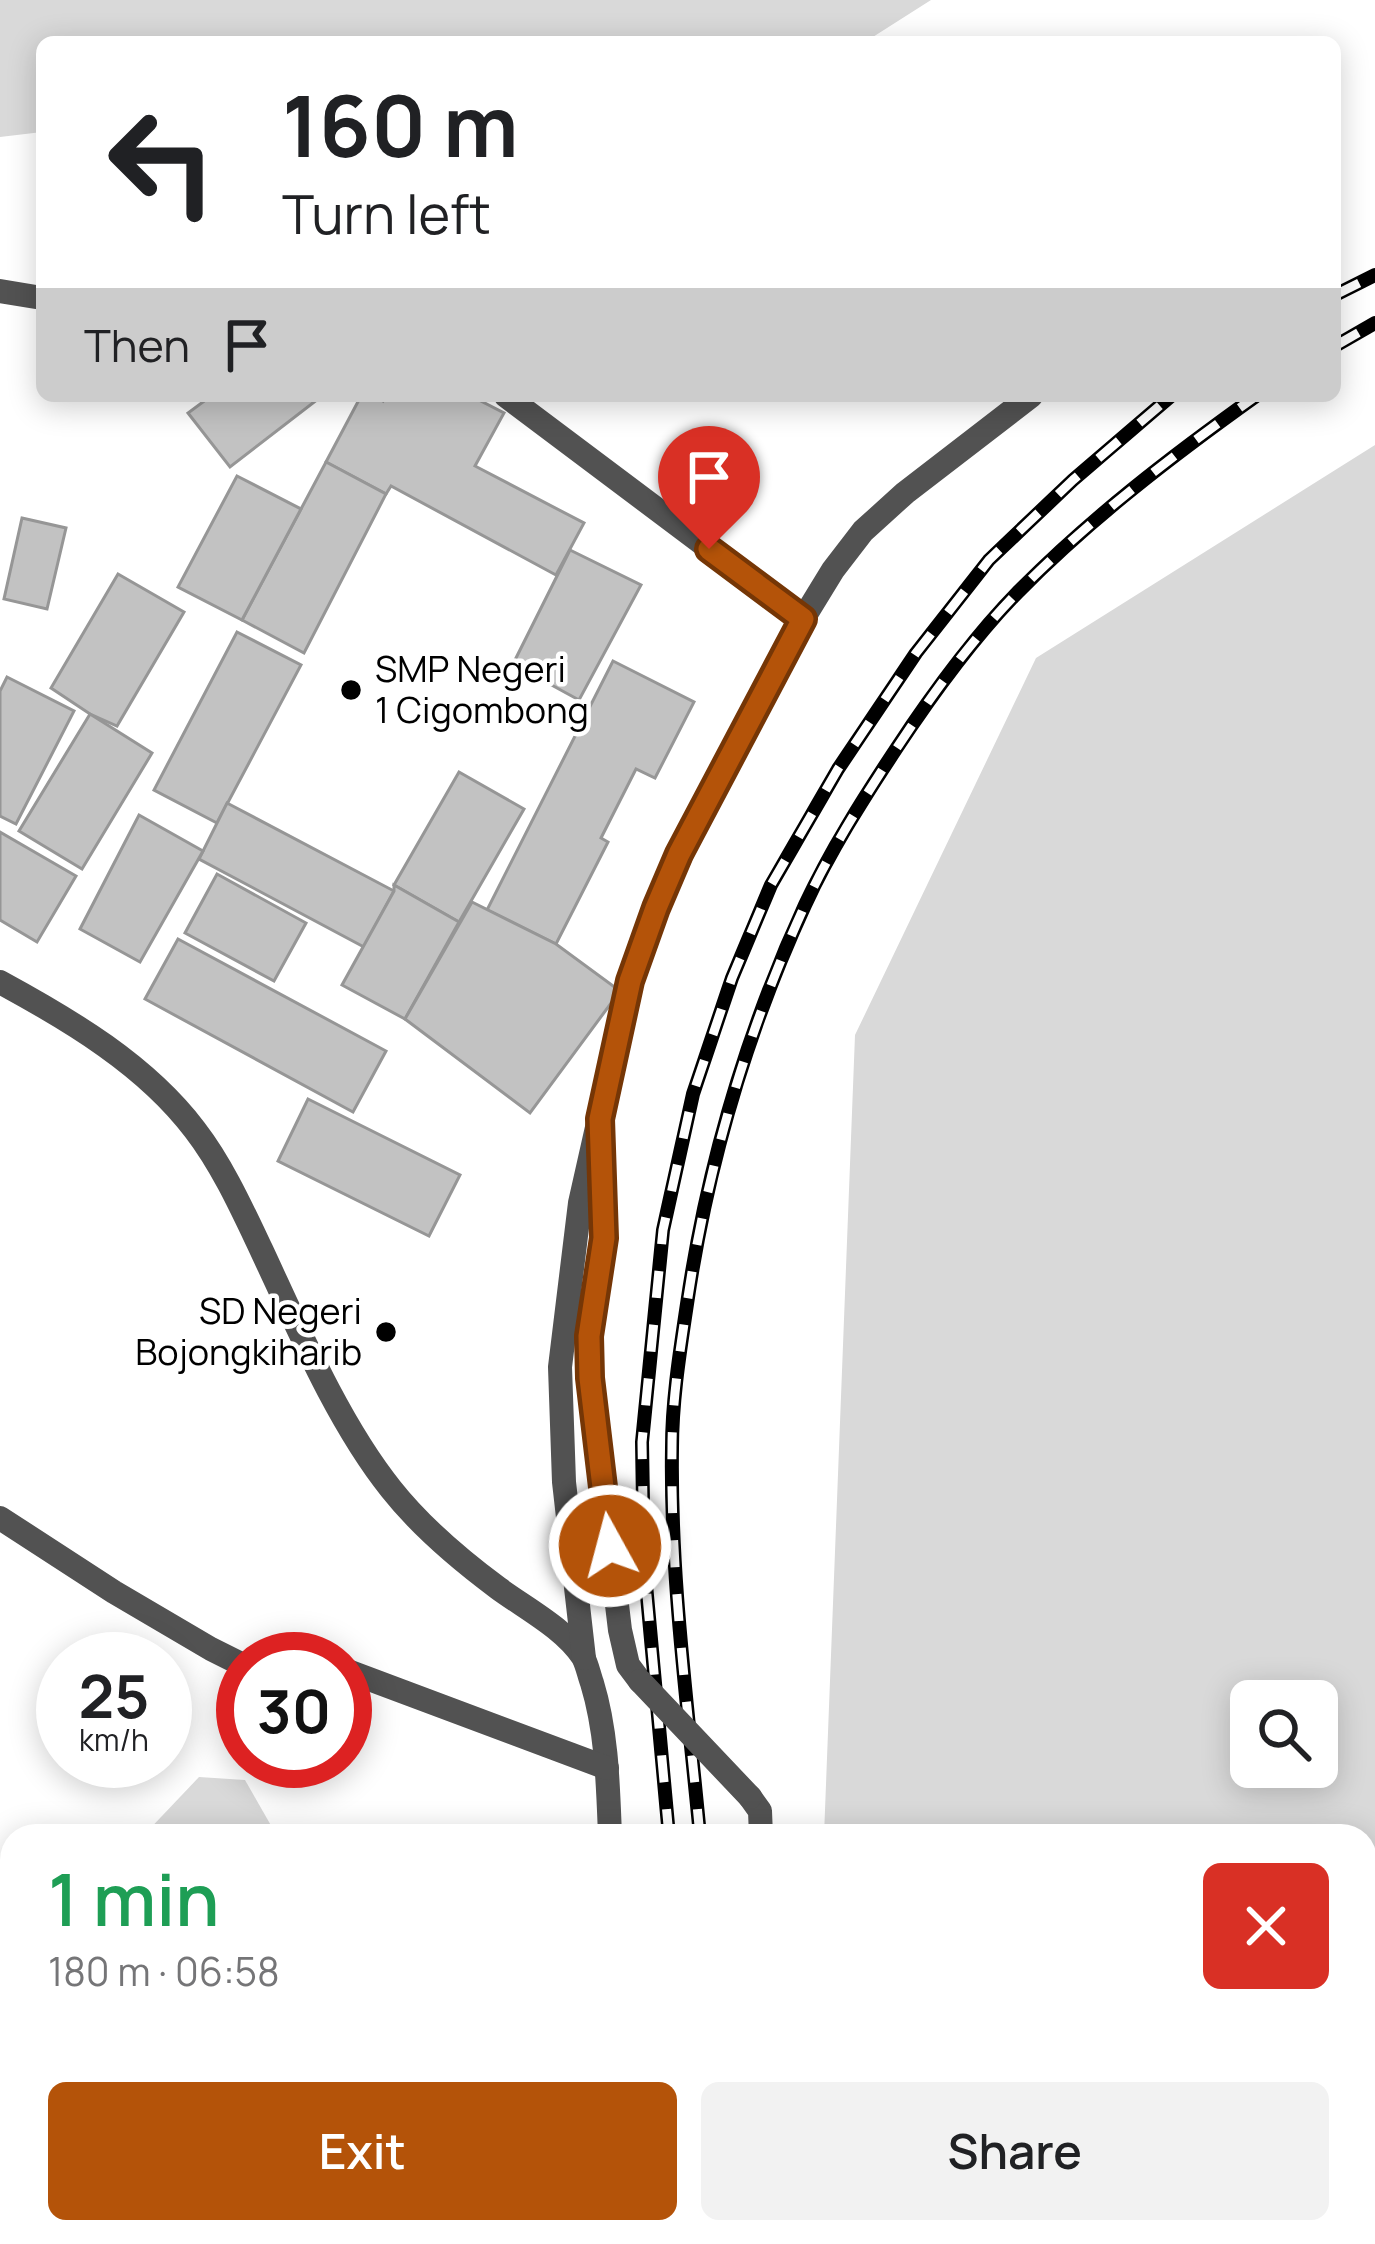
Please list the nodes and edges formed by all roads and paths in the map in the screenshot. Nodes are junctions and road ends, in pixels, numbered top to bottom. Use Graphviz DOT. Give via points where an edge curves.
graph roads {
  1 [pos="0,291"];
  2 [pos="36,297"];
  3 [pos="514,402"];
  4 [pos="1023,402"];
  5 [pos="803,619"];
  6 [pos="0,982"];
  7 [pos="600,1119"];
  8 [pos="0,1518"];
  9 [pos="216,1650"];
  10 [pos="584,1658"];
  11 [pos="372,1680"];
  12 [pos="607,1768"];
  13 [pos="609,1824"];
  14 [pos="761,1824"];
  1 -- 2 [label="street"];
  3 -- 5 [label="street"];
  4 -- 5 [label="street" via="863,531"];
  5 -- 7 [label="street" via="656,908 630,981"];
  6 -- 10 [label="street" via="134,1068 195,1129 315,1363 391,1490 471,1568"];
  7 -- 10 [label="street" via="580,1203 560,1367"];
  7 -- 14 [label="street, bridge" via="604,1238 590,1378 620,1630 640,1682 750,1797"];
  8 -- 9 [label="street"];
  10 -- 12 [label="street"];
  11 -- 12 [label="street"];
  12 -- 13 [label="street"];
}
